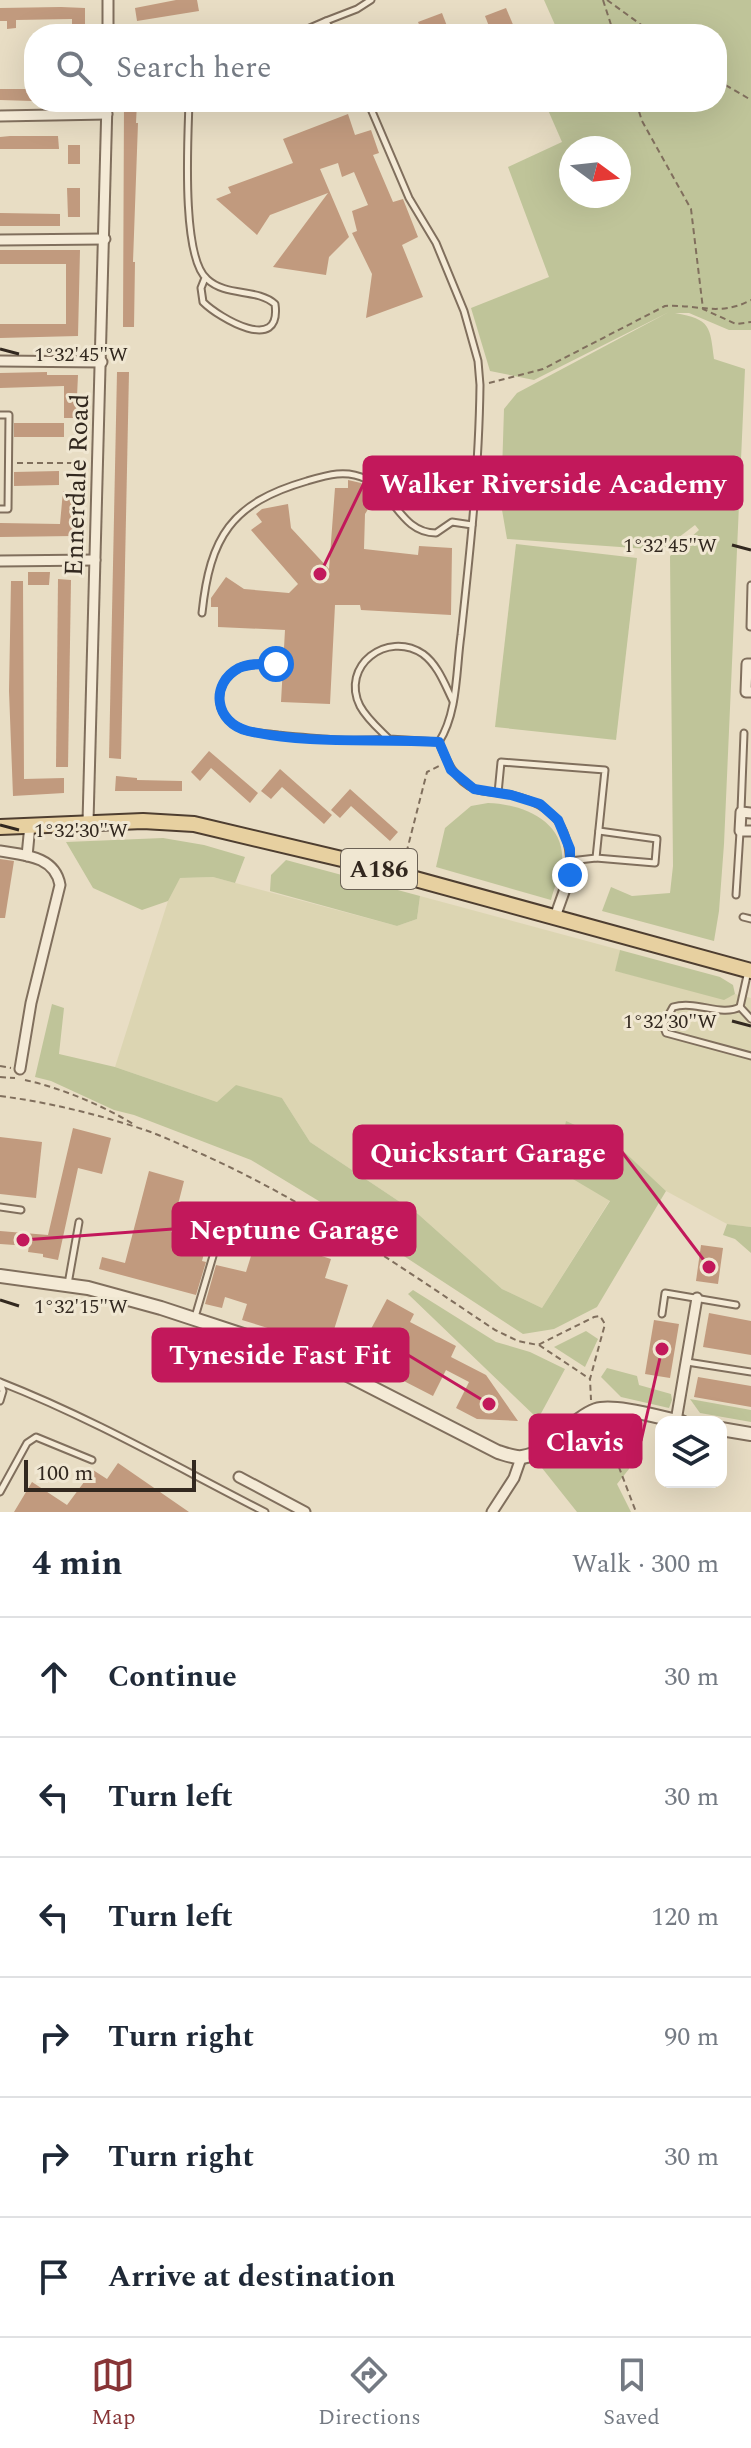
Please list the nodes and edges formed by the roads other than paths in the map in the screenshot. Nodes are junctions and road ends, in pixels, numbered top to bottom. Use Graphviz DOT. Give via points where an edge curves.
graph roads {
  1 [pos="108,0"];
  2 [pos="371,0"];
  3 [pos="326,21"];
  4 [pos="108,24"];
  5 [pos="319,24"];
  6 [pos="327,24"];
  7 [pos="189,112"];
  8 [pos="372,112"];
  9 [pos="107,114"];
  10 [pos="0,116"];
  11 [pos="105,239"];
  12 [pos="0,240"];
  13 [pos="205,278"];
  14 [pos="0,361"];
  15 [pos="102,362"];
  16 [pos="0,415"];
  17 [pos="0,509"];
  18 [pos="472,525"];
  19 [pos="95,560"];
  20 [pos="0,561"];
  21 [pos="751,585"];
  22 [pos="202,613"];
  23 [pos="750,627"];
  24 [pos="276,664"];
  25 [pos="751,664"];
  26 [pos="751,692"];
  27 [pos="453,702"];
  28 [pos="744,733"];
  29 [pos="389,739"];
  30 [pos="439,742"];
  31 [pos="498,793"];
  32 [pos="746,812"];
  33 [pos="88,822"];
  34 [pos="30,825"];
  35 [pos="0,827"];
  36 [pos="599,831"];
  37 [pos="746,831"];
  38 [pos="0,851"];
  39 [pos="27,856"];
  40 [pos="596,858"];
  41 [pos="570,861"];
  42 [pos="570,875"];
  43 [pos="736,895"];
  44 [pos="555,917"];
  45 [pos="743,917"];
  46 [pos="751,919"];
  47 [pos="750,970"];
  48 [pos="740,1007"];
  49 [pos="751,1019"];
  50 [pos="751,1056"];
  51 [pos="20,1069"];
  52 [pos="0,1207"];
  53 [pos="21,1210"];
  54 [pos="79,1222"];
  55 [pos="213,1256"];
  56 [pos="0,1276"];
  57 [pos="68,1285"];
  58 [pos="697,1298"];
  59 [pos="736,1305"];
  60 [pos="662,1314"];
  61 [pos="194,1319"];
  62 [pos="686,1362"];
  63 [pos="751,1372"];
  64 [pos="0,1382"];
  65 [pos="0,1401"];
  66 [pos="677,1416"];
  67 [pos="655,1417"];
  68 [pos="727,1430"];
  69 [pos="751,1434"];
  70 [pos="521,1458"];
  71 [pos="92,1460"];
  72 [pos="239,1477"];
  73 [pos="0,1492"];
  74 [pos="265,1512"];
  75 [pos="305,1512"];
  76 [pos="492,1512"];
  1 -- 4 [label="street"];
  2 -- 3 [label="lane"];
  3 -- 5 [label="lane"];
  3 -- 6 [label="lane"];
  7 -- 13 [label="lane" via="191,241"];
  8 -- 18 [label="lane" via="409,198 436,243 478,361"];
  9 -- 10 [label="street"];
  9 -- 11 [label="street, Ennerdale Road"];
  11 -- 12 [label="street"];
  11 -- 15 [label="street, Ennerdale Road"];
  13 -- 13 [label="lane" via="227,291 269,299 275,304 273,322 257,331 225,319 203,302"];
  14 -- 15 [label="street"];
  15 -- 19 [label="street, Ennerdale Road"];
  16 -- 17 [label="lane" via="9,415 8,509"];
  18 -- 22 [label="lane" via="452,522 436,533 421,531 384,491 353,474 342,472 282,488 251,505 221,540 206,578"];
  18 -- 27 [label="lane"];
  19 -- 20 [label="street"];
  19 -- 33 [label="street, Ennerdale Road"];
  21 -- 23 [label="lane"];
  24 -- 29 [label="lane" via="241,667 219,689 221,711 231,722 251,731 337,741"];
  25 -- 26 [label="street" via="746,692"];
  27 -- 29 [label="lane" via="438,671 421,653 393,646 380,649 359,672 357,696"];
  27 -- 30 [label="lane"];
  28 -- 32 [label="lane"];
  29 -- 30 [label="lane"];
  30 -- 31 [label="lane" via="451,770 474,789"];
  31 -- 36 [label="lane" via="501,762 605,770"];
  31 -- 41 [label="lane" via="540,804 558,820"];
  32 -- 37 [label="street"];
  33 -- 34 [label="main road, A186"];
  33 -- 44 [label="main road, A186" via="194,824"];
  34 -- 35 [label="main road, A186"];
  34 -- 39 [label="street"];
  36 -- 40 [label="lane"];
  36 -- 40 [label="lane" via="657,839 655,863"];
  37 -- 43 [label="lane"];
  38 -- 39 [label="street"];
  39 -- 51 [label="street" via="49,864 60,885"];
  40 -- 41 [label="lane"];
  41 -- 42 [label="lane"];
  42 -- 44 [label="street"];
  44 -- 47 [label="main road, A186"];
  45 -- 46 [label="lane"];
  47 -- 48 [label="lane"];
  48 -- 49 [label="lane"];
  48 -- 50 [label="lane" via="730,1012 684,1004 673,1007 663,1025 666,1033"];
  52 -- 53 [label="lane"];
  54 -- 57 [label="lane"];
  55 -- 61 [label="lane"];
  56 -- 57 [label="street"];
  57 -- 61 [label="street"];
  58 -- 59 [label="lane"];
  58 -- 60 [label="lane" via="665,1293"];
  58 -- 62 [label="street"];
  61 -- 70 [label="street" via="328,1365 498,1452"];
  62 -- 63 [label="lane"];
  62 -- 66 [label="street"];
  64 -- 65 [label="lane"];
  64 -- 74 [label="lane"];
  67 -- 70 [label="street" via="596,1410"];
  68 -- 69 [label="street"];
  70 -- 76 [label="street"];
  71 -- 73 [label="lane" via="36,1437 27,1443"];
  72 -- 75 [label="street"];
}
